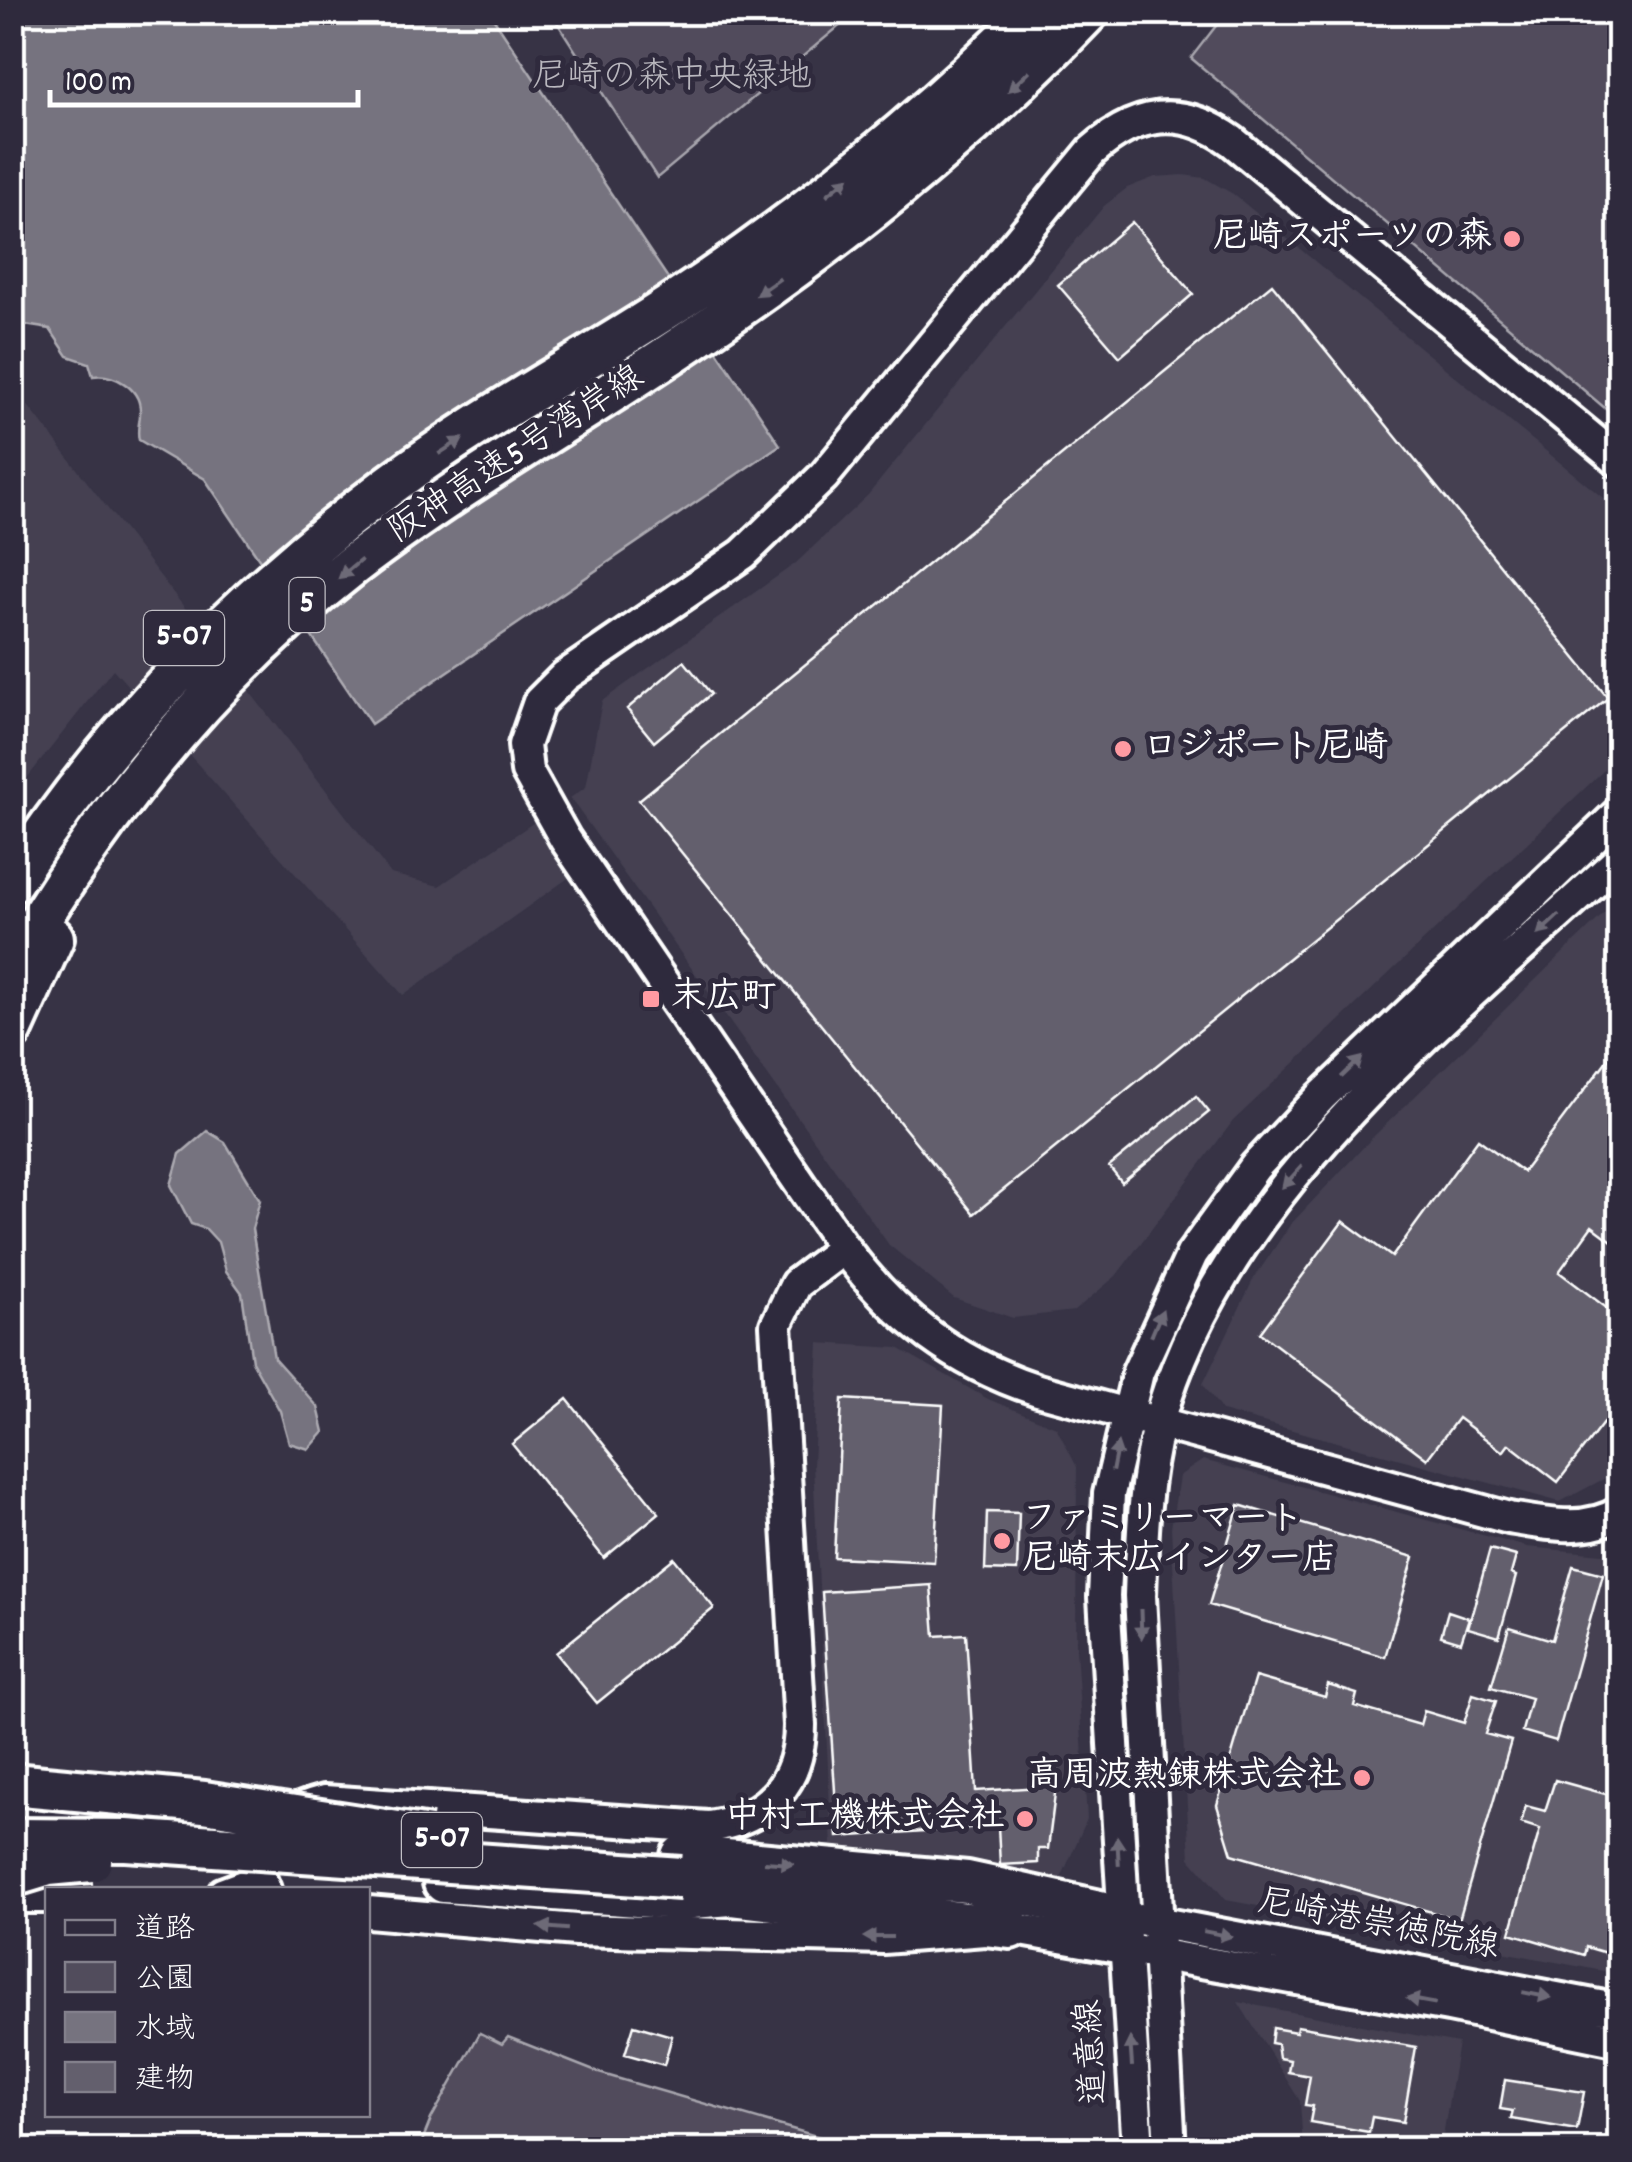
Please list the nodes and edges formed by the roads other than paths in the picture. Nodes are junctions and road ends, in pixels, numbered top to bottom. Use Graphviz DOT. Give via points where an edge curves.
graph roads {
  1 [pos="1032,12"];
  2 [pos="1088,12"];
  3 [pos="1620,462"];
  4 [pos="393,483"];
  5 [pos="185,722"];
  6 [pos="1620,812"];
  7 [pos="12,835"];
  8 [pos="1620,858"];
  9 [pos="12,881"];
  10 [pos="12,966"];
  11 [pos="12,1029"];
  12 [pos="844,1248"];
  13 [pos="1125,1415"];
  14 [pos="1159,1423"];
  15 [pos="1620,1512"];
  16 [pos="12,1784"];
  17 [pos="12,1810"];
  18 [pos="12,1839"];
  19 [pos="455,1841"];
  20 [pos="12,1876"];
  21 [pos="681,1878"];
  22 [pos="260,1883"];
  23 [pos="12,1901"];
  24 [pos="45,1901"];
  25 [pos="370,1912"];
  26 [pos="1010,1928"];
  27 [pos="1134,1929"];
  28 [pos="1159,1954"];
  29 [pos="1620,2010"];
  30 [pos="1620,2041"];
  31 [pos="1138,2150"];
  32 [pos="1170,2150"];
  4 -- 1 [label="highway, 阪神高速5号湾岸線 / 5, one-way" via="674,304 826,196"];
  2 -- 5 [label="highway, 阪神高速5号湾岸線 / 5, one-way" via="958,139 850,229 351,567"];
  3 -- 12 [label="street" via="1212,126 1170,115 1142,118 1092,151 832,468 780,520 687,596 552,686 528,723 524,745 536,791"];
  4 -- 7 [label="highway, 5-07" via="319,524 206,618 136,686"];
  4 -- 9 [label="highway, 阪神高速5号湾岸線 / 5" via="266,586 155,693"];
  5 -- 10 [label="highway, 阪神高速5号湾岸線 / 5" via="87,848"];
  5 -- 11 [label="highway" via="100,850"];
  13 -- 6 [label="street, one-way" via="1172,1290 1255,1167"];
  8 -- 14 [label="street, one-way" via="1348,1114 1278,1193 1202,1311"];
  12 -- 13 [label="street" via="893,1309 972,1365"];
  12 -- 22 [label="street" via="796,1284 776,1325 800,1754 775,1800 736,1824 708,1828 324,1802 301,1807 265,1834 252,1858"];
  13 -- 14 [label="street"];
  27 -- 13 [label="street, one-way" via="1104,1549"];
  14 -- 15 [label="street" via="1510,1518 1583,1524"];
  14 -- 27 [label="street, one-way" via="1143,1512"];
  16 -- 19 [label="highway, 5-07, bridge" via="204,1802"];
  17 -- 19 [label="highway, 5-07, bridge"];
  18 -- 21 [label="highway, 5-07, bridge" via="126,1840"];
  19 -- 21 [label="highway, 5-07"];
  20 -- 21 [label="highway, 5-07, bridge" via="108,1860"];
  21 -- 26 [label="highway, 5-07" via="731,1895"];
  21 -- 27 [label="highway, 5-07, one-way" via="967,1882"];
  23 -- 24 [label="street"];
  26 -- 25 [label="street, 尼崎港崇徳院線, one-way" via="883,1938 595,1931"];
  26 -- 27 [label="street, 尼崎港崇徳院線"];
  27 -- 28 [label="street, 道意線"];
  27 -- 29 [label="street, 尼崎港崇徳院線, one-way"];
  31 -- 27 [label="street, 道意線, one-way"];
  30 -- 28 [label="street, 尼崎港崇徳院線, one-way"];
  28 -- 32 [label="street, 道意線"];
}
